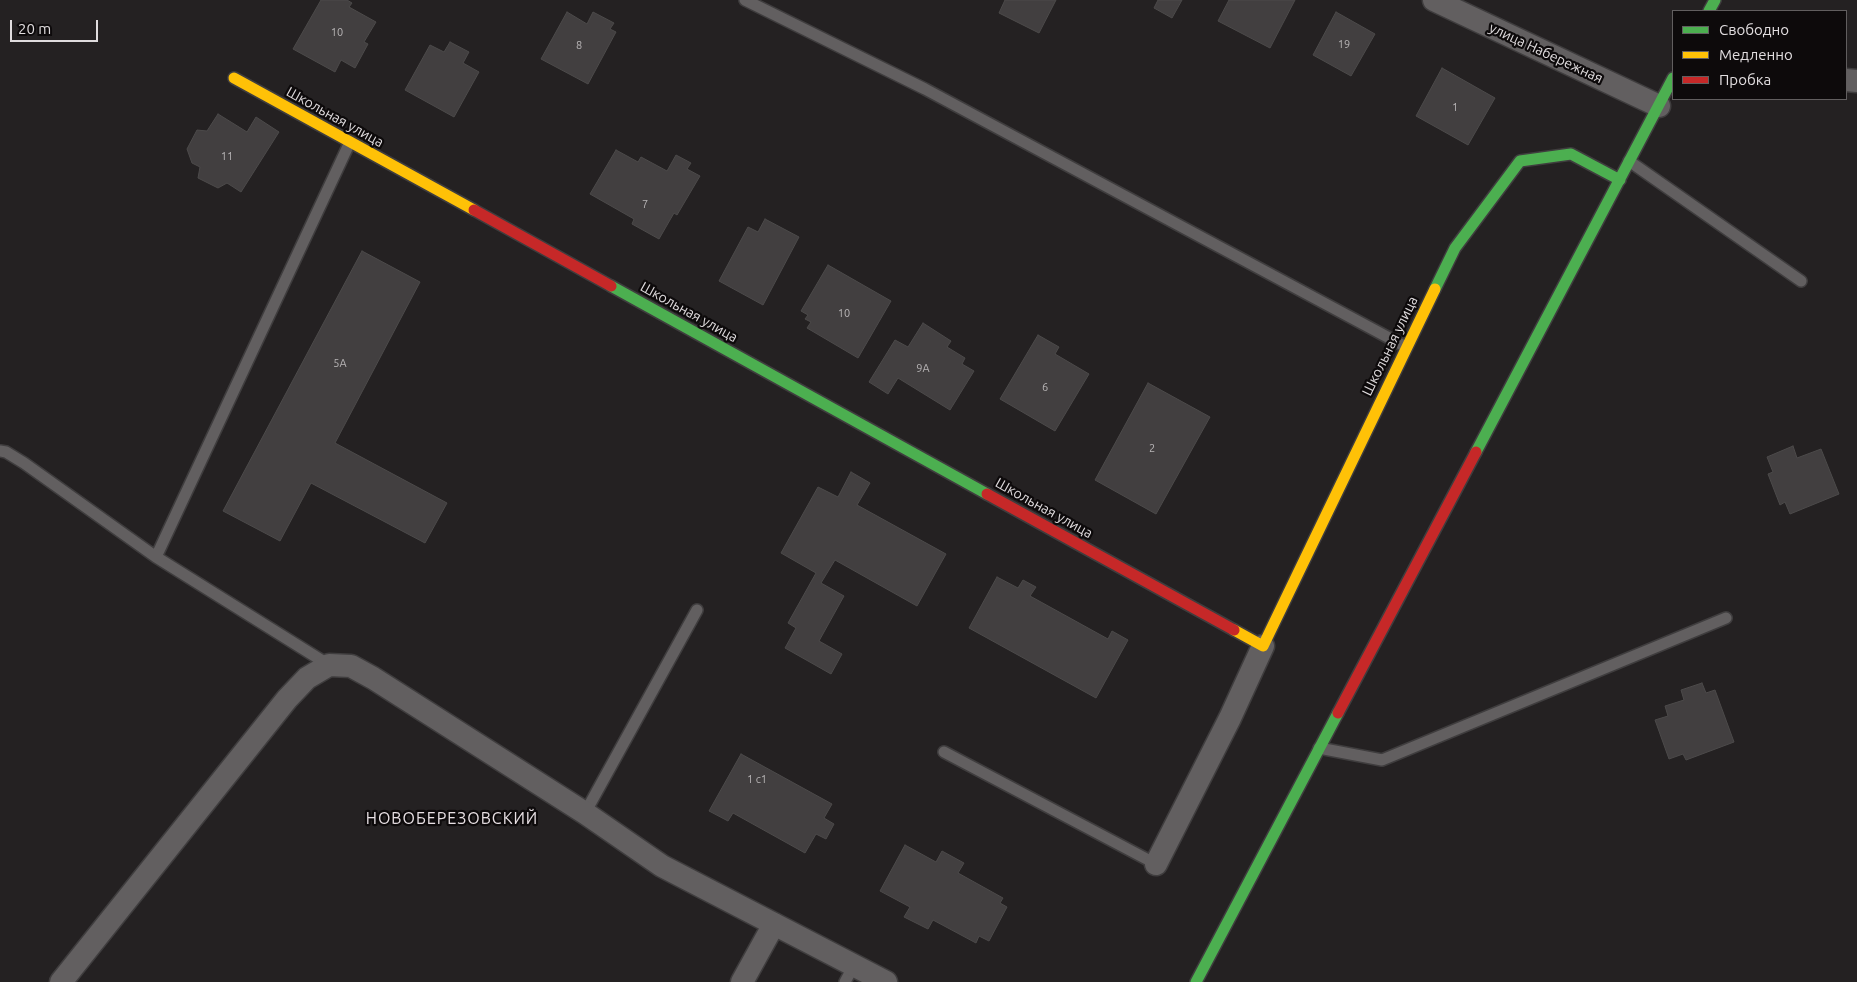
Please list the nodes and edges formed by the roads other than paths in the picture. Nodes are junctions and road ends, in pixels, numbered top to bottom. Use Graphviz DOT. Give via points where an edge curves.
graph roads {
  1 [pos="744,0"];
  2 [pos="1434,0"];
  3 [pos="234,78"];
  4 [pos="1672,80"];
  5 [pos="1659,106"];
  6 [pos="350,142"];
  7 [pos="1629,161"];
  8 [pos="1620,180"];
  9 [pos="1801,281"];
  10 [pos="1406,347"];
  11 [pos="2,450"];
  12 [pos="156,558"];
  13 [pos="697,610"];
  14 [pos="1726,618"];
  15 [pos="1263,646"];
  16 [pos="329,665"];
  17 [pos="1319,748"];
  18 [pos="944,752"];
  19 [pos="585,813"];
  20 [pos="1156,864"];
  21 [pos="774,924"];
  22 [pos="849,974"];
  23 [pos="61,982"];
  24 [pos="742,982"];
  25 [pos="886,982"];
  26 [pos="1196,982"];
  1 -- 10 [label="lane" via="925,88"];
  2 -- 5 [label="street, улица Набережная"];
  3 -- 6 [label="street, Школьная улица"];
  4 -- 5 [label="street"];
  5 -- 7 [label="street"];
  6 -- 12 [label="lane"];
  6 -- 15 [label="street, Школьная улица"];
  7 -- 8 [label="street"];
  7 -- 9 [label="lane"];
  8 -- 10 [label="street, Школьная улица" via="1571,154 1520,161 1454,248"];
  8 -- 17 [label="street"];
  10 -- 15 [label="street, Школьная улица"];
  11 -- 12 [label="lane" via="24,462"];
  12 -- 16 [label="lane"];
  13 -- 19 [label="lane"];
  14 -- 17 [label="lane" via="1382,760"];
  15 -- 20 [label="street"];
  16 -- 19 [label="street" via="351,666 373,678"];
  16 -- 23 [label="street" via="306,678 287,699"];
  17 -- 26 [label="street"];
  18 -- 20 [label="lane"];
  19 -- 21 [label="street" via="662,866"];
  21 -- 22 [label="street"];
  21 -- 24 [label="street"];
  22 -- 25 [label="street"];
}
